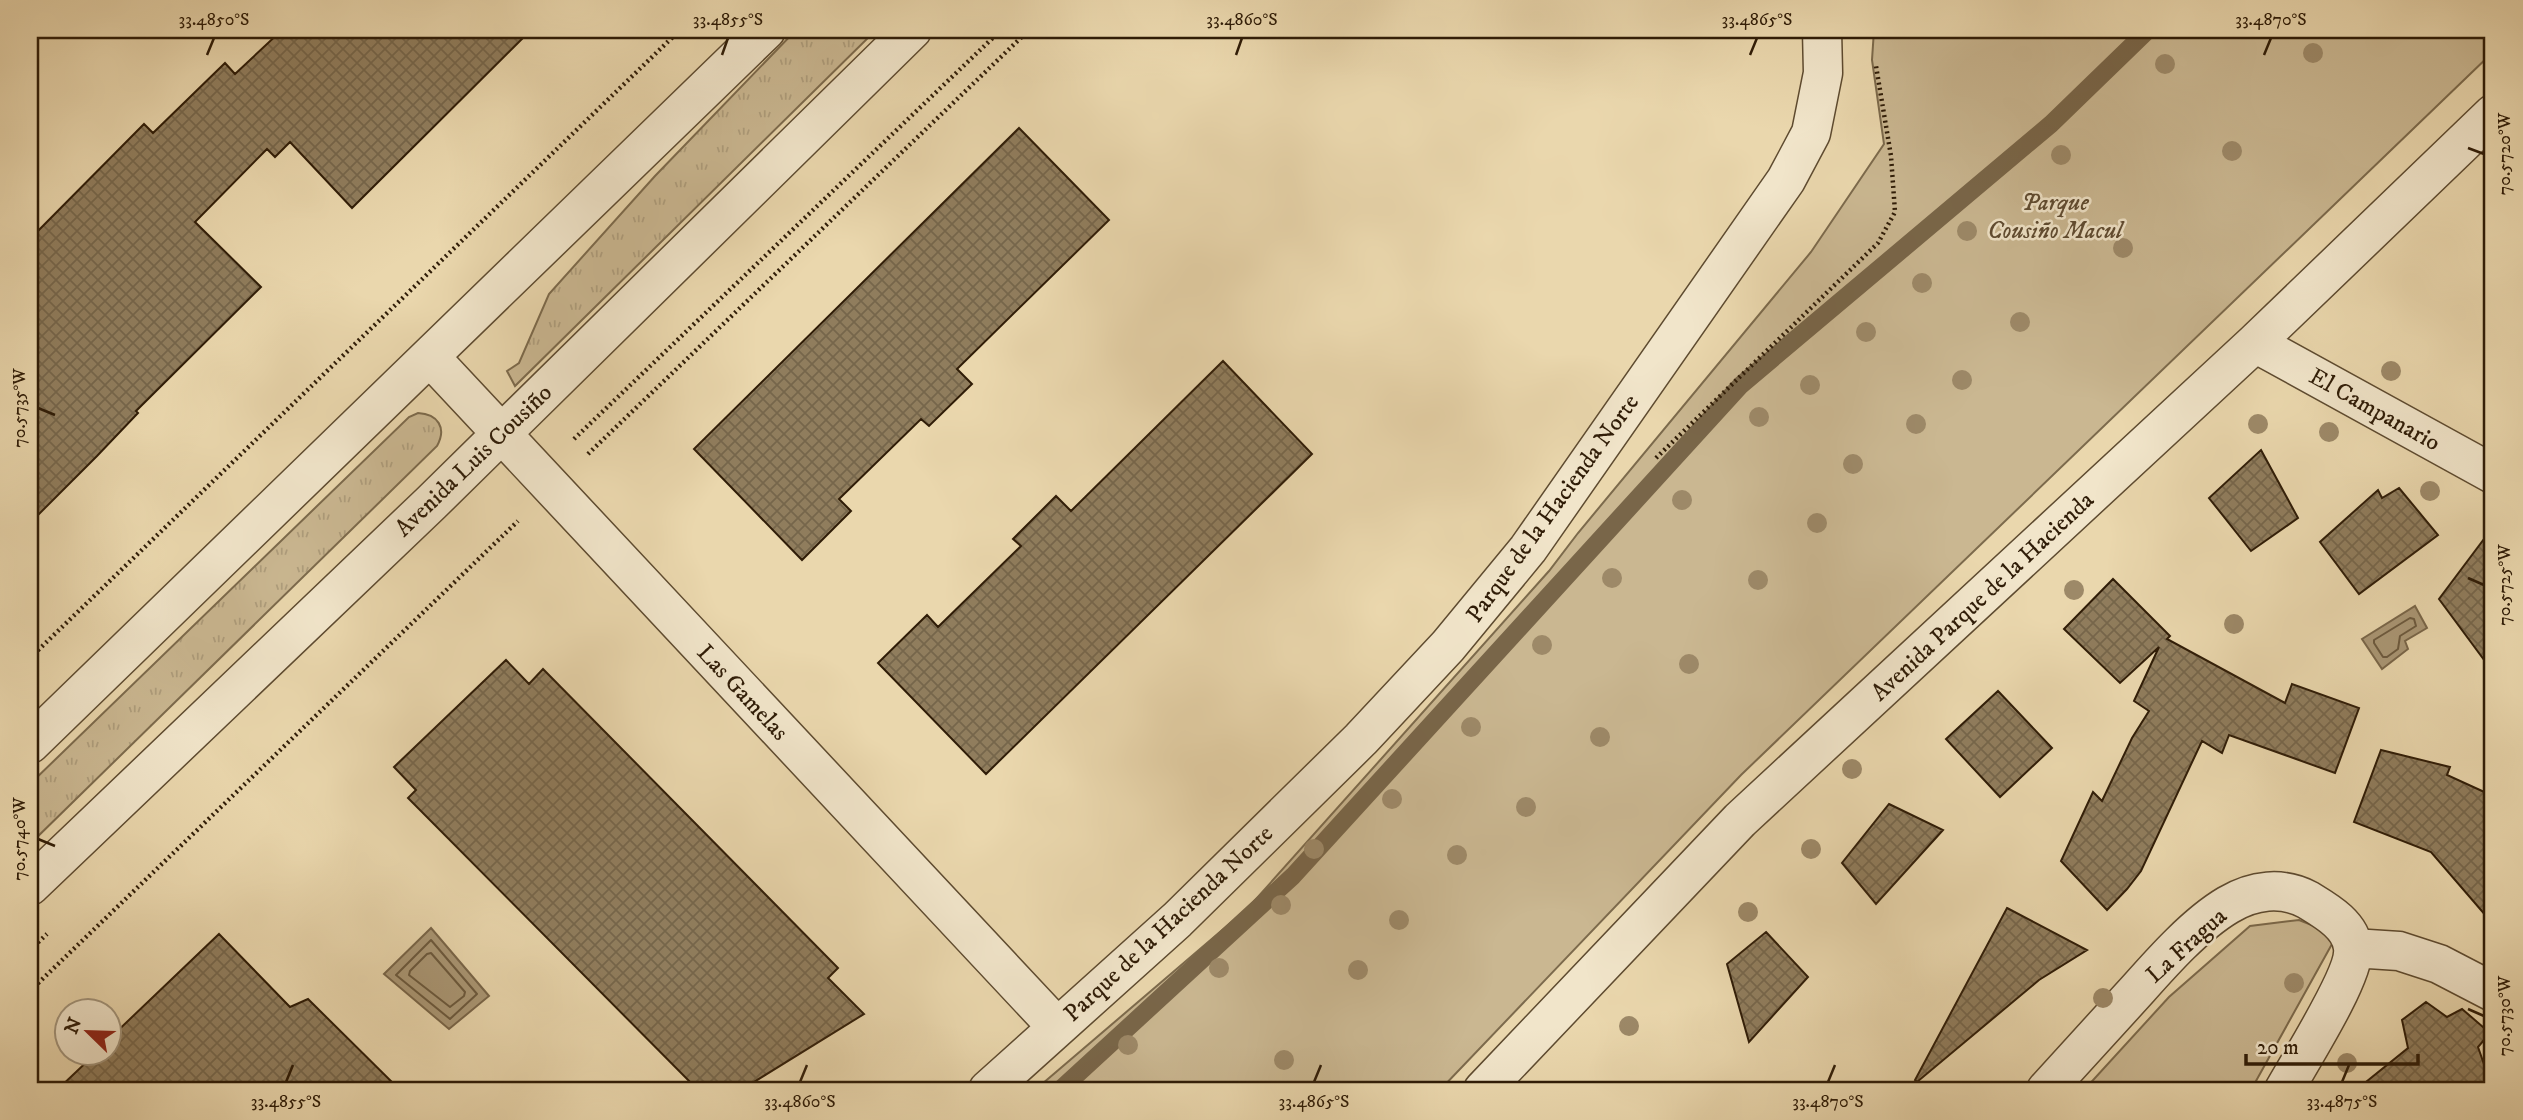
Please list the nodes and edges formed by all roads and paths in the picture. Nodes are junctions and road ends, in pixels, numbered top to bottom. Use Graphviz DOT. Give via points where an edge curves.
graph roads {
  1 [pos="680,30"];
  2 [pos="766,30"];
  3 [pos="912,30"];
  4 [pos="1822,30"];
  5 [pos="2493,114"];
  6 [pos="2255,343"];
  7 [pos="430,357"];
  8 [pos="501,434"];
  9 [pos="2493,474"];
  10 [pos="30,658"];
  11 [pos="30,744"];
  12 [pos="30,886"];
  13 [pos="2353,948"];
  14 [pos="2493,992"];
  15 [pos="1057,1027"];
  16 [pos="988,1090"];
  17 [pos="1483,1090"];
  18 [pos="2046,1090"];
  19 [pos="2284,1090"];
  1 -- 10 [label="path"];
  2 -- 7 [label="street"];
  3 -- 8 [label="street, Avenida Luis Cousiño"];
  4 -- 15 [label="street, Parque de la Hacienda Norte" via="1823,74 1811,133 1786,180 1528,549 1448,646 1362,739 1177,920"];
  5 -- 6 [label="street, Avenida Parque de la Hacienda"];
  6 -- 9 [label="street, El Campanario"];
  6 -- 17 [label="street, Avenida Parque de la Hacienda" via="1740,820"];
  7 -- 8 [label="street, Las Gamelas"];
  7 -- 11 [label="street"];
  8 -- 12 [label="street, Avenida Luis Cousiño"];
  8 -- 15 [label="street, Las Gamelas"];
  13 -- 14 [label="street" via="2399,951 2439,964"];
  13 -- 18 [label="street, La Fragua" via="2348,930 2297,894 2273,890 2248,895 2227,906 2174,950"];
  13 -- 19 [label="street" via="2352,967"];
  15 -- 16 [label="street, Parque de la Hacienda Norte"];
}
